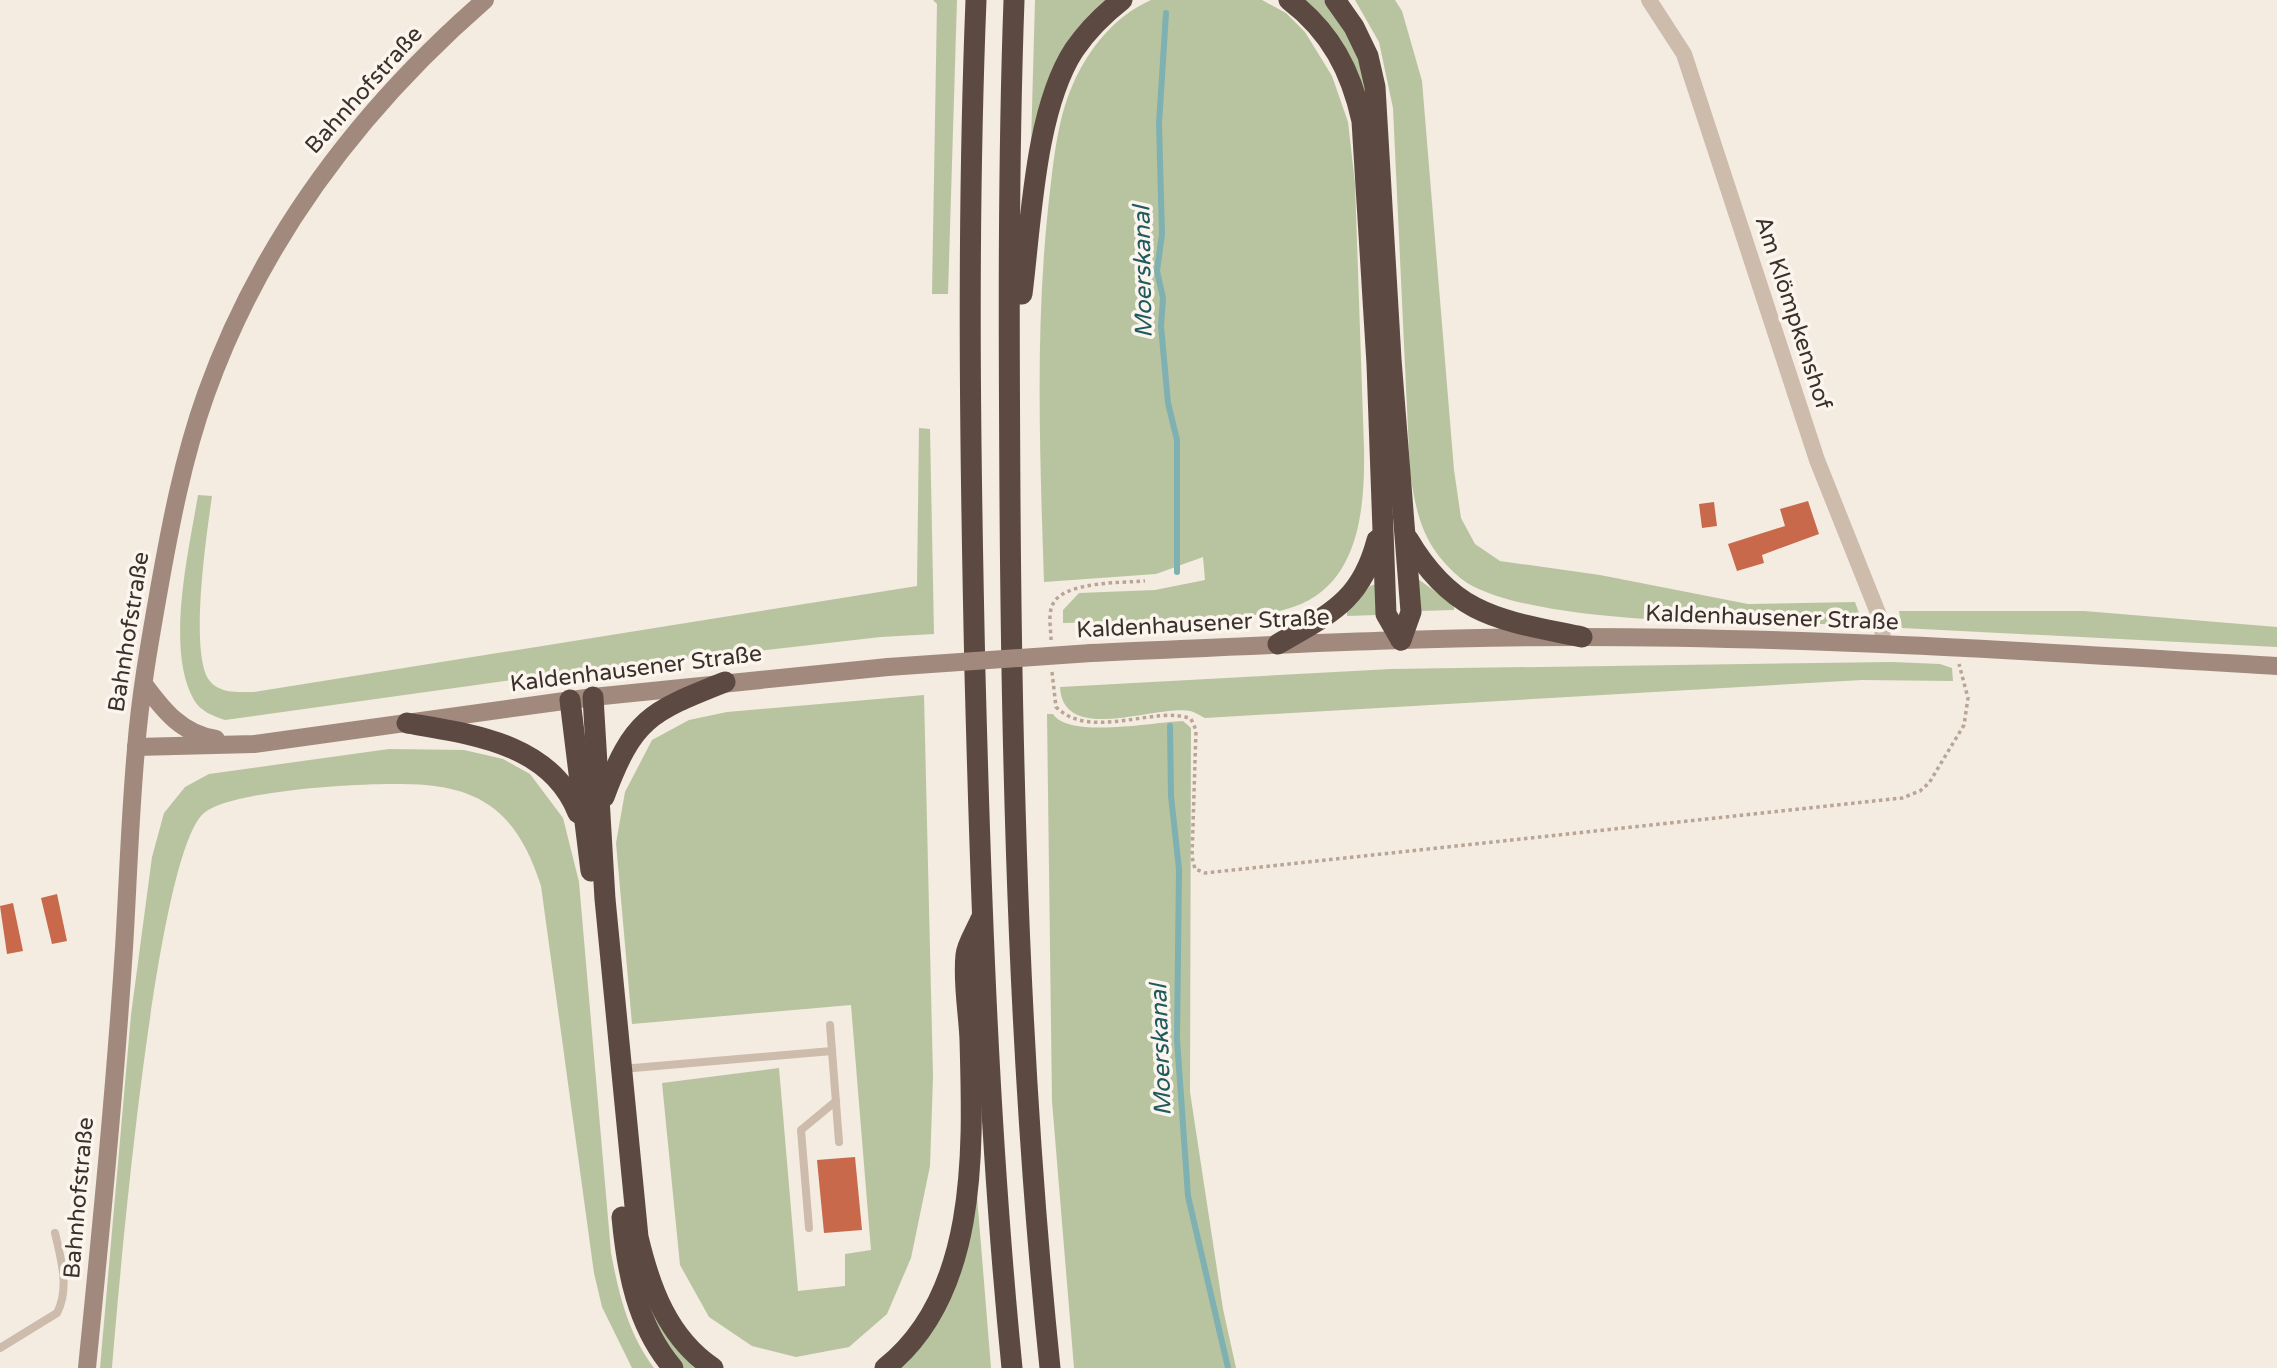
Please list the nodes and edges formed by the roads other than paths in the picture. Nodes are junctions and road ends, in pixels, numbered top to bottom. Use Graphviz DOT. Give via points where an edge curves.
graph roads {
  1 [pos="485,0"];
  2 [pos="976,0"];
  3 [pos="1014,0"];
  4 [pos="1122,0"];
  5 [pos="1289,0"];
  6 [pos="1335,0"];
  7 [pos="1649,0"];
  8 [pos="1009,404"];
  9 [pos="1382,514"];
  10 [pos="1405,534"];
  11 [pos="1582,637"];
  12 [pos="1401,640"];
  13 [pos="1278,644"];
  14 [pos="1883,645"];
  15 [pos="2277,666"];
  16 [pos="725,682"];
  17 [pos="144,684"];
  18 [pos="593,697"];
  19 [pos="570,700"];
  20 [pos="407,723"];
  21 [pos="254,744"];
  22 [pos="136,747"];
  23 [pos="601,806"];
  24 [pos="586,834"];
  25 [pos="982,916"];
  26 [pos="830,1025"];
  27 [pos="832,1051"];
  28 [pos="621,1069"];
  29 [pos="836,1101"];
  30 [pos="839,1142"];
  31 [pos="809,1228"];
  32 [pos="55,1233"];
  33 [pos="0,1348"];
  34 [pos="88,1368"];
  35 [pos="673,1368"];
  36 [pos="713,1368"];
  37 [pos="885,1368"];
  38 [pos="1012,1368"];
  39 [pos="1050,1368"];
  1 -- 17 [label="main road, Bahnhofstraße" via="435,45 340,150 281,234 235,321 205,396 180,484"];
  2 -- 25 [label="highway" via="968,366"];
  3 -- 8 [label="highway"];
  4 -- 8 [label="highway" via="1102,16 1074,51 1048,118"];
  5 -- 9 [label="highway" via="1332,42 1346,67 1362,121"];
  6 -- 10 [label="highway" via="1368,56 1375,87"];
  7 -- 14 [label="street, Am Klömpkenshof" via="1684,54 1817,460 1882,623"];
  8 -- 39 [label="highway" via="1013,801 1036,1236"];
  9 -- 12 [label="highway" via="1386,614"];
  9 -- 13 [label="highway" via="1370,567 1352,596"];
  10 -- 11 [label="highway" via="1423,565 1445,589 1475,610"];
  10 -- 12 [label="highway" via="1411,612"];
  11 -- 12 [label="main road, Kaldenhausener Straße"];
  11 -- 14 [label="main road, Kaldenhausener Straße"];
  12 -- 13 [label="main road, Kaldenhausener Straße"];
  13 -- 16 [label="main road, Kaldenhausener Straße, bridge" via="1091,653"];
  14 -- 15 [label="main road, Kaldenhausener Straße"];
  16 -- 18 [label="main road, Kaldenhausener Straße"];
  16 -- 23 [label="highway" via="656,712 639,727"];
  17 -- 21 [label="main road" via="176,722 192,732"];
  17 -- 22 [label="main road, Bahnhofstraße"];
  18 -- 19 [label="main road, Kaldenhausener Straße"];
  18 -- 23 [label="highway"];
  19 -- 20 [label="main road, Kaldenhausener Straße"];
  19 -- 24 [label="highway"];
  20 -- 21 [label="main road, Kaldenhausener Straße"];
  20 -- 24 [label="highway" via="493,740 539,763 561,783"];
  21 -- 22 [label="main road, Kaldenhausener Straße"];
  22 -- 34 [label="main road, Bahnhofstraße" via="121,999"];
  23 -- 28 [label="highway"];
  24 -- 35 [label="highway" via="625,1253 638,1306"];
  25 -- 37 [label="highway" via="966,954 970,1121 966,1191 955,1256 927,1325"];
  25 -- 38 [label="highway" via="998,1229"];
  26 -- 27 [label="lane"];
  27 -- 28 [label="lane"];
  27 -- 29 [label="lane"];
  28 -- 36 [label="highway" via="634,1215 648,1276 678,1336"];
  29 -- 30 [label="lane"];
  29 -- 31 [label="lane" via="802,1130"];
  32 -- 33 [label="lane" via="63,1268 57,1313"];
}
